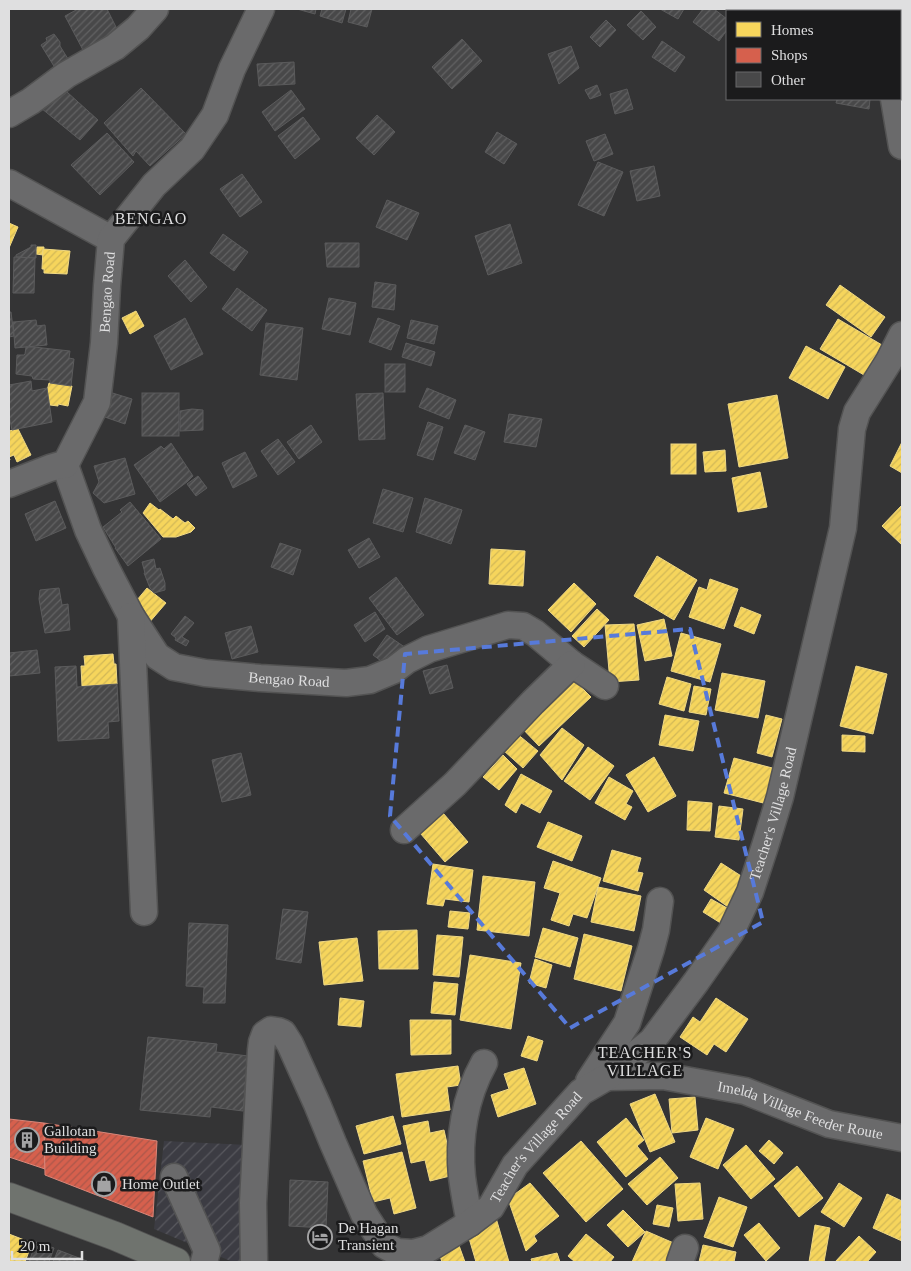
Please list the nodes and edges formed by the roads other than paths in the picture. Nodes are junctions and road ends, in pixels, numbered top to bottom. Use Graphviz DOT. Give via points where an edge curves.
graph roads {
  1 [pos="155,9"];
  2 [pos="261,9"];
  3 [pos="894,100"];
  4 [pos="9,114"];
  5 [pos="902,146"];
  6 [pos="9,183"];
  7 [pos="112,239"];
  8 [pos="902,335"];
  9 [pos="65,465"];
  10 [pos="9,484"];
  11 [pos="131,616"];
  12 [pos="572,664"];
  13 [pos="605,686"];
  14 [pos="404,830"];
  15 [pos="660,901"];
  16 [pos="144,912"];
  17 [pos="484,1063"];
  18 [pos="606,1077"];
  19 [pos="581,1092"];
  20 [pos="902,1138"];
  21 [pos="174,1177"];
  22 [pos="9,1197"];
  23 [pos="470,1223"];
  24 [pos="176,1262"];
  25 [pos="204,1262"];
  26 [pos="254,1262"];
  1 -- 4 [label="street" via="115,47 66,74"];
  2 -- 7 [label="street, Bengao Road" via="232,69 215,115 192,149 154,185"];
  3 -- 5 [label="street"];
  6 -- 7 [label="street"];
  7 -- 9 [label="street, Bengao Road" via="97,402"];
  8 -- 18 [label="street, Teacher's Village Road" via="857,412 852,428 843,528 780,797 750,892 731,932 652,1041"];
  9 -- 10 [label="street"];
  9 -- 11 [label="street, Bengao Road" via="88,530"];
  11 -- 12 [label="street, Bengao Road" via="157,656 174,667 206,673 346,682 370,680 429,649 508,625 523,626 535,633"];
  11 -- 16 [label="street"];
  12 -- 13 [label="street, Bengao Road"];
  12 -- 14 [label="street" via="455,784"];
  15 -- 19 [label="street" via="651,949 627,1023"];
  17 -- 23 [label="street" via="468,1100 461,1141 462,1176"];
  18 -- 19 [label="street, Teacher's Village Road"];
  18 -- 20 [label="street, Imelda Village Feeder Route" via="663,1076 745,1090 829,1124"];
  19 -- 23 [label="street, Teacher's Village Road" via="515,1165 491,1207"];
  21 -- 25 [label="street" via="207,1251"];
  22 -- 24 [label="main road"];
  23 -- 26 [label="street, Teacher's Village Road" via="428,1249 414,1253 397,1252 384,1245 364,1214 290,1044 283,1033 271,1030 265,1034 261,1050 253,1203"];
}
